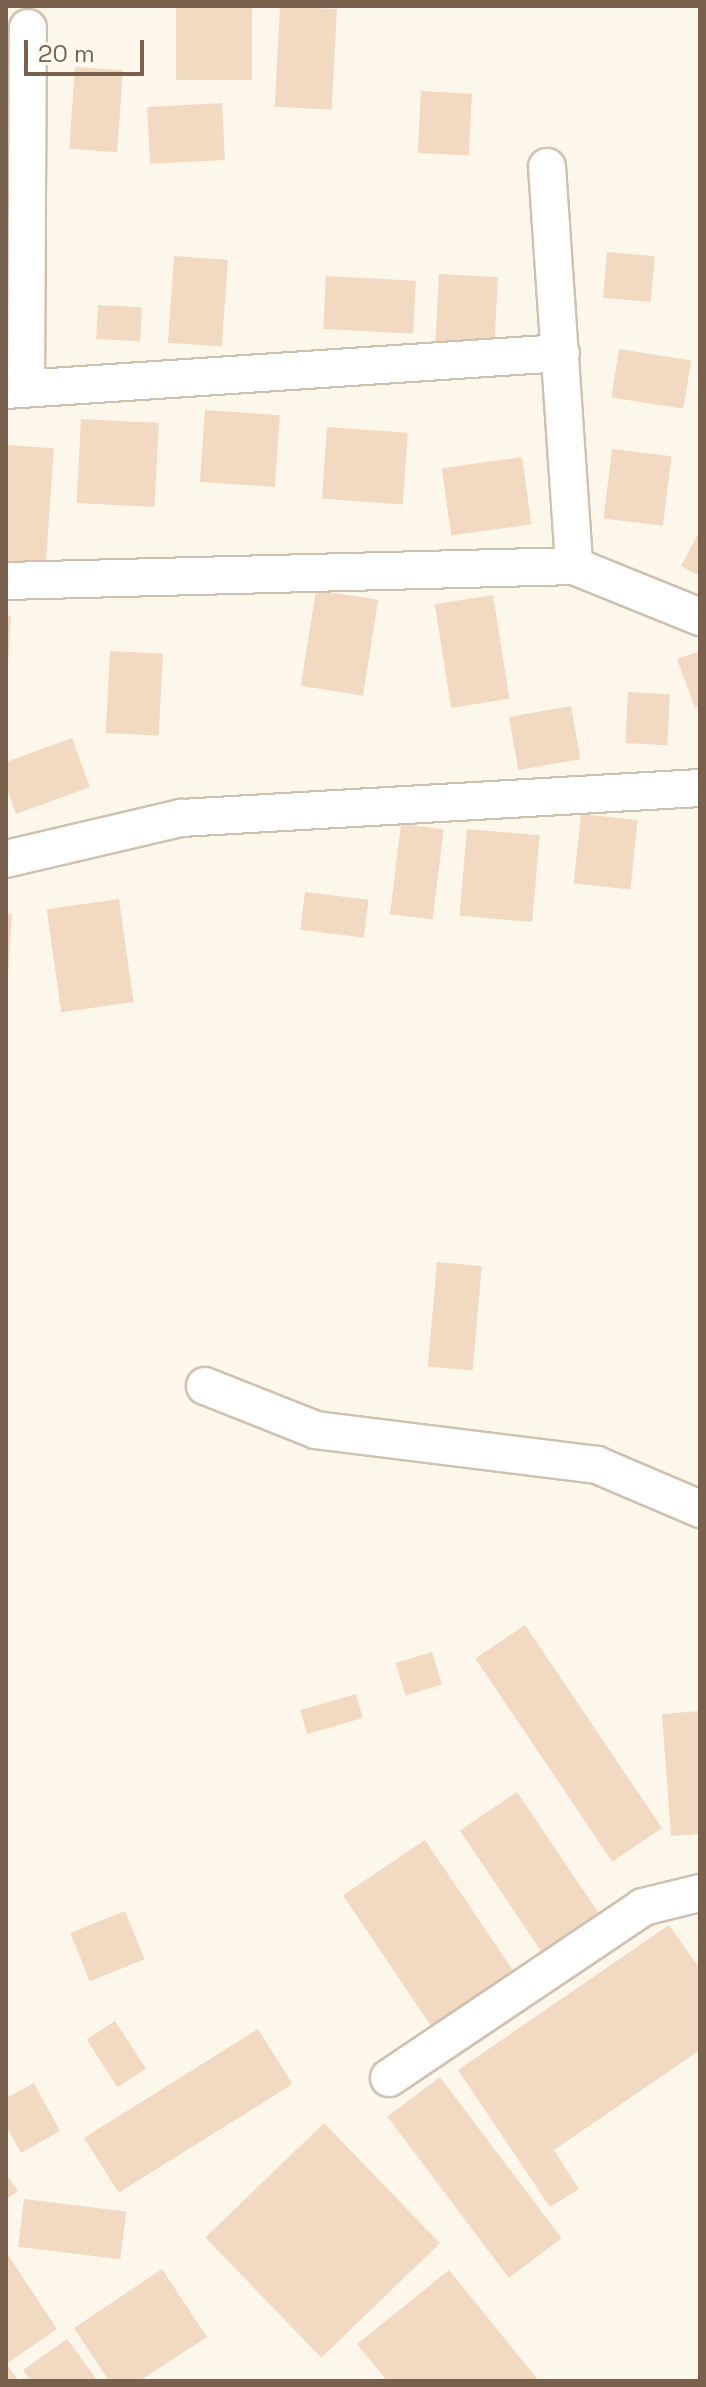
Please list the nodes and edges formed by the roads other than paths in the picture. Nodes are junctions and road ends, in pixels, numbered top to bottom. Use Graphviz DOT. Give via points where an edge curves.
graph roads {
  1 [pos="28,28"];
  2 [pos="547,167"];
  3 [pos="561,353"];
  4 [pos="16,389"];
  5 [pos="574,566"];
  6 [pos="6,581"];
  7 [pos="700,617"];
  8 [pos="700,788"];
  9 [pos="6,859"];
  10 [pos="205,1386"];
  11 [pos="700,1509"];
  12 [pos="700,1893"];
  13 [pos="389,2078"];
  1 -- 4 [label="street"];
  2 -- 3 [label="street"];
  3 -- 4 [label="street"];
  3 -- 5 [label="street"];
  5 -- 6 [label="street"];
  5 -- 7 [label="street"];
  8 -- 9 [label="street" via="181,818"];
  10 -- 11 [label="street" via="316,1430 597,1465"];
  12 -- 13 [label="street" via="643,1907"];
}
